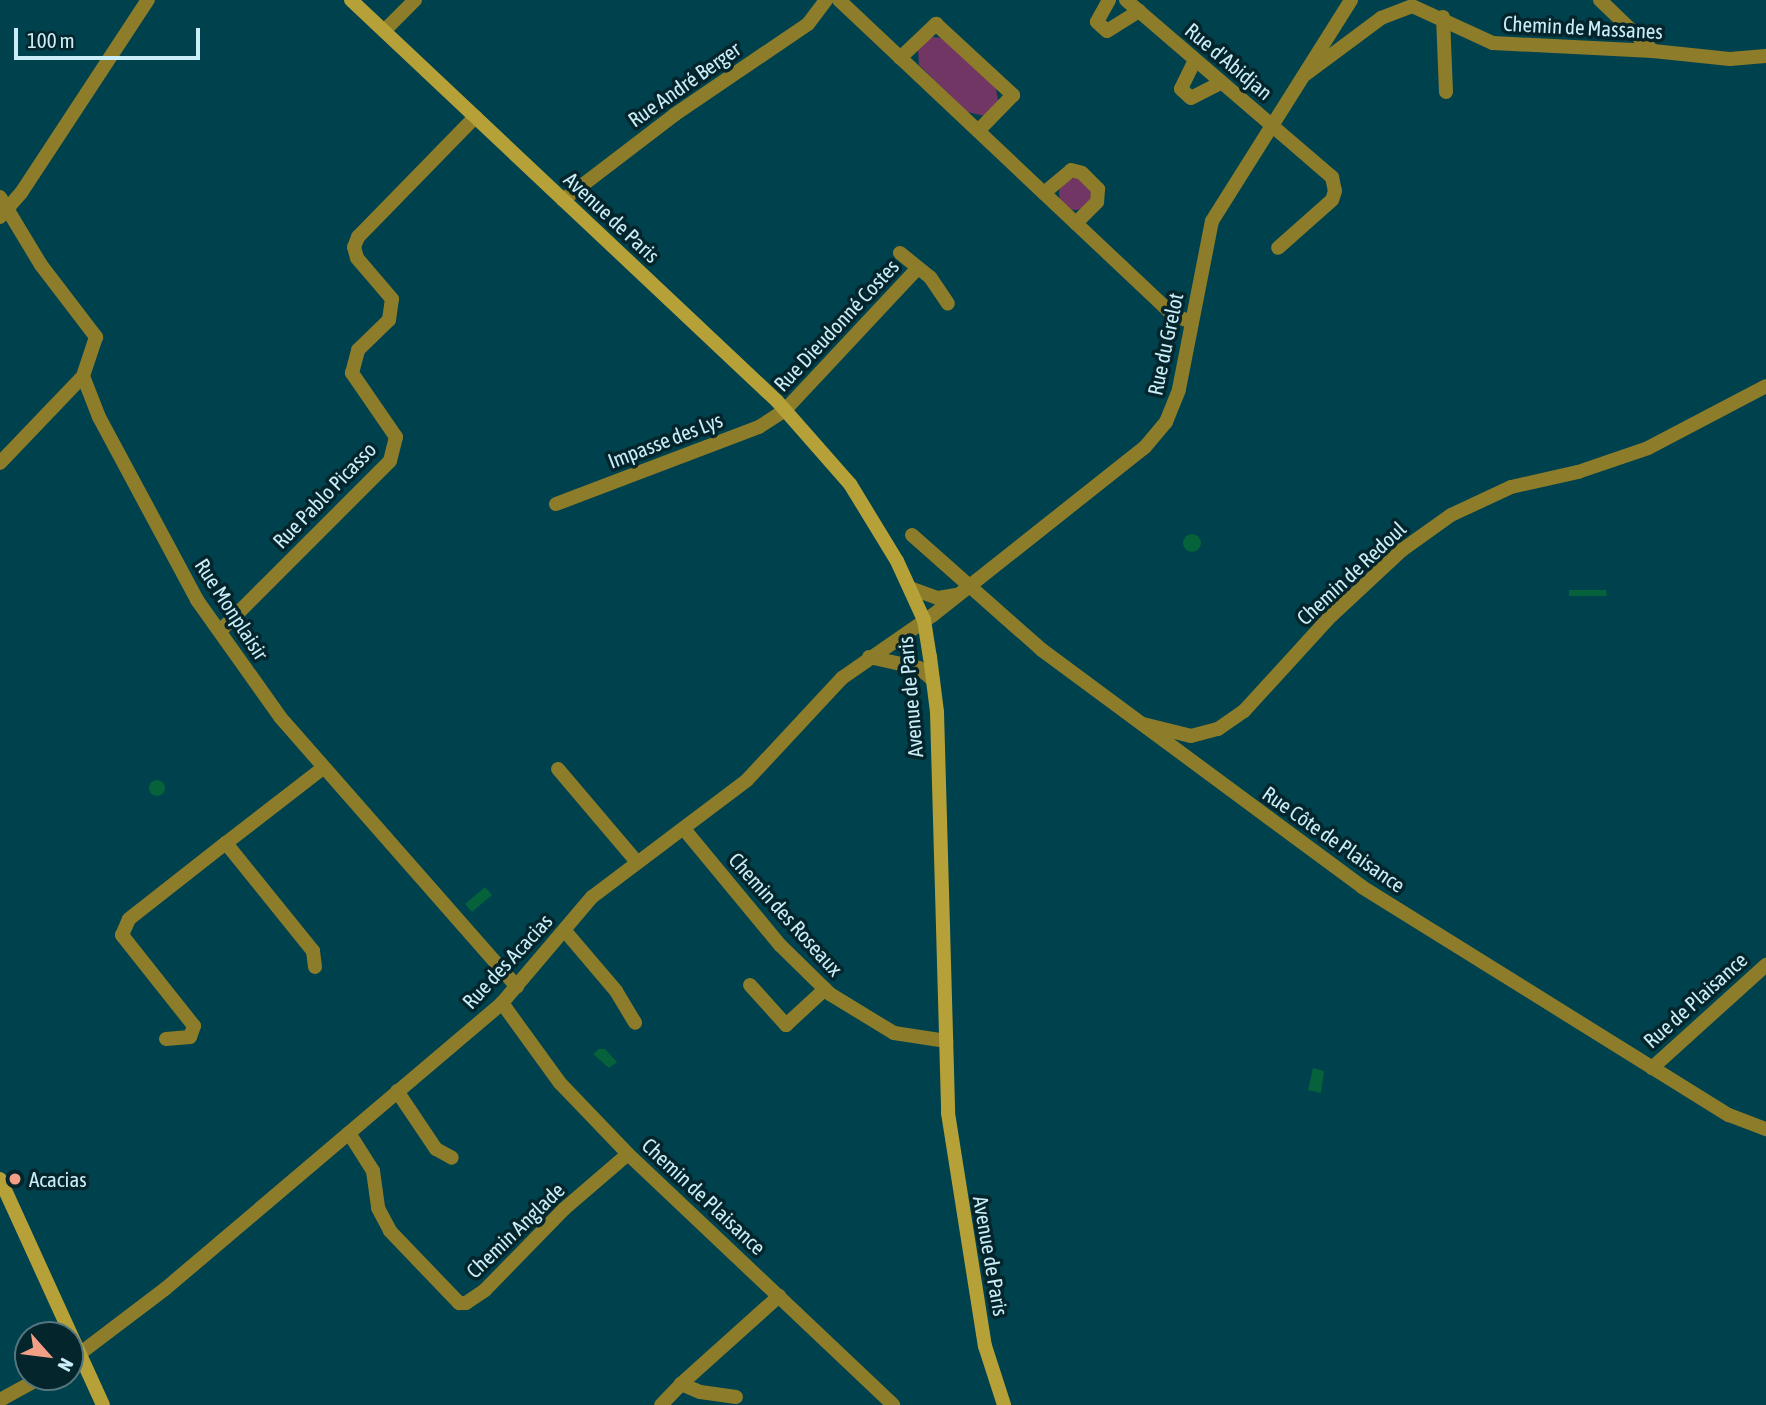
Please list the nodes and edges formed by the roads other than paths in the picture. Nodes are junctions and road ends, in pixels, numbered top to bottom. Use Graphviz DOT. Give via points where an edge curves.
graph roads {
  1 [pos="148,0"];
  2 [pos="351,0"];
  3 [pos="415,0"];
  4 [pos="826,0"];
  5 [pos="839,0"];
  6 [pos="1109,0"];
  7 [pos="1126,0"];
  8 [pos="1352,0"];
  9 [pos="1600,0"];
  10 [pos="1139,11"];
  11 [pos="1443,17"];
  12 [pos="384,31"];
  13 [pos="1653,51"];
  14 [pos="1766,56"];
  15 [pos="900,58"];
  16 [pos="1195,60"];
  17 [pos="1302,78"];
  18 [pos="1221,83"];
  19 [pos="1446,92"];
  20 [pos="475,117"];
  21 [pos="1273,125"];
  22 [pos="978,131"];
  23 [pos="1044,193"];
  24 [pos="563,200"];
  25 [pos="2,208"];
  26 [pos="1076,223"];
  27 [pos="1278,248"];
  28 [pos="900,253"];
  29 [pos="918,269"];
  30 [pos="948,304"];
  31 [pos="1191,322"];
  32 [pos="83,376"];
  33 [pos="1766,386"];
  34 [pos="785,410"];
  35 [pos="0,463"];
  36 [pos="556,504"];
  37 [pos="912,535"];
  38 [pos="972,584"];
  39 [pos="909,588"];
  40 [pos="960,594"];
  41 [pos="923,620"];
  42 [pos="220,631"];
  43 [pos="869,657"];
  44 [pos="933,680"];
  45 [pos="1136,723"];
  46 [pos="323,768"];
  47 [pos="558,769"];
  48 [pos="684,829"];
  49 [pos="226,843"];
  50 [pos="637,862"];
  51 [pos="565,931"];
  52 [pos="1766,965"];
  53 [pos="314,967"];
  54 [pos="750,985"];
  55 [pos="517,987"];
  56 [pos="825,989"];
  57 [pos="502,1003"];
  58 [pos="635,1023"];
  59 [pos="166,1039"];
  60 [pos="946,1041"];
  61 [pos="1652,1068"];
  62 [pos="397,1091"];
  63 [pos="1766,1129"];
  64 [pos="349,1133"];
  65 [pos="628,1154"];
  66 [pos="452,1158"];
  67 [pos="0,1179"];
  68 [pos="779,1296"];
  69 [pos="60,1321"];
  70 [pos="84,1351"];
  71 [pos="84,1372"];
  72 [pos="681,1384"];
  73 [pos="16,1391"];
  74 [pos="736,1397"];
  75 [pos="0,1400"];
  76 [pos="103,1405"];
  77 [pos="661,1405"];
  78 [pos="893,1405"];
  79 [pos="1004,1405"];
  1 -- 25 [label="street"];
  2 -- 12 [label="main road, Avenue de Paris"];
  3 -- 12 [label="street"];
  4 -- 24 [label="street, Rue André Berger" via="808,24 674,115"];
  5 -- 15 [label="street"];
  6 -- 10 [label="street" via="1097,22 1107,31"];
  7 -- 10 [label="street, Rue d'Abidjan"];
  8 -- 17 [label="street, Rue du Grelot"];
  9 -- 13 [label="street"];
  10 -- 16 [label="street, Rue d'Abidjan"];
  11 -- 13 [label="street, Chemin de Massanes" via="1493,44"];
  11 -- 17 [label="street, Chemin de Massanes" via="1412,6 1381,18"];
  11 -- 19 [label="street"];
  12 -- 20 [label="main road, Avenue de Paris"];
  13 -- 14 [label="street, Chemin de Massanes" via="1730,60"];
  15 -- 22 [label="street"];
  15 -- 22 [label="street" via="936,24 994,77 1013,95"];
  16 -- 18 [label="street, Rue d'Abidjan"];
  16 -- 18 [label="street" via="1181,89 1191,98"];
  17 -- 21 [label="street, Rue du Grelot"];
  18 -- 21 [label="street, Rue d'Abidjan"];
  20 -- 24 [label="main road, Avenue de Paris"];
  20 -- 42 [label="street, Rue Pablo Picasso" via="358,237 354,247 356,258 392,299 389,320 358,351 352,373 396,438 390,461"];
  21 -- 27 [label="street, Rue d'Abidjan" via="1335,184 1332,200"];
  21 -- 31 [label="street, Rue du Grelot" via="1212,221"];
  22 -- 23 [label="street"];
  23 -- 26 [label="street"];
  23 -- 26 [label="street" via="1071,170 1082,173 1098,188 1097,202"];
  24 -- 34 [label="main road, Avenue de Paris"];
  25 -- 32 [label="street" via="96,337"];
  26 -- 31 [label="street" via="1173,315"];
  28 -- 29 [label="street, Rue Dieudonné Costes"];
  29 -- 30 [label="street, Rue Dieudonné Costes" via="930,277"];
  29 -- 34 [label="street, Rue Dieudonné Costes"];
  31 -- 38 [label="street, Rue du Grelot" via="1174,406 1155,436"];
  32 -- 35 [label="street"];
  32 -- 42 [label="street, Rue Monplaisir" via="99,417 190,586"];
  33 -- 45 [label="street, Chemin de Redoul" via="1648,448 1578,472 1511,486 1451,515 1402,550 1328,619 1244,711 1218,729 1191,736"];
  34 -- 36 [label="street, Impasse des Lys" via="759,427"];
  34 -- 39 [label="main road, Avenue de Paris" via="850,484 878,525"];
  37 -- 38 [label="street, Rue Côte de Plaisance"];
  38 -- 40 [label="street, Rue du Grelot"];
  38 -- 45 [label="street, Rue Côte de Plaisance" via="1042,650"];
  39 -- 40 [label="street" via="938,598"];
  39 -- 41 [label="main road, Avenue de Paris"];
  40 -- 41 [label="street, Rue du Grelot"];
  41 -- 43 [label="street, Rue des Acacias"];
  41 -- 44 [label="main road, Avenue de Paris"];
  42 -- 46 [label="street, Rue Monplaisir" via="279,717"];
  43 -- 44 [label="street" via="919,668"];
  43 -- 48 [label="street, Rue des Acacias" via="842,678 747,780"];
  44 -- 60 [label="main road, Avenue de Paris"];
  45 -- 61 [label="street, Rue Côte de Plaisance" via="1362,887"];
  46 -- 49 [label="street"];
  46 -- 55 [label="street, Rue Monplaisir"];
  47 -- 50 [label="street"];
  48 -- 50 [label="street, Rue des Acacias"];
  48 -- 56 [label="street, Chemin des Roseaux" via="780,945"];
  49 -- 53 [label="street" via="313,951"];
  49 -- 59 [label="street" via="129,919 122,935 194,1026 190,1037"];
  50 -- 51 [label="street, Rue des Acacias" via="592,897"];
  51 -- 55 [label="street, Rue des Acacias"];
  51 -- 58 [label="street" via="616,991"];
  52 -- 61 [label="street, Rue de Plaisance"];
  54 -- 56 [label="street" via="786,1026"];
  55 -- 57 [label="street, Rue des Acacias"];
  56 -- 60 [label="street, Chemin des Roseaux" via="894,1032"];
  57 -- 62 [label="street, Rue des Acacias"];
  57 -- 65 [label="street, Chemin de Plaisance" via="560,1083"];
  60 -- 79 [label="main road, Avenue de Paris" via="955,1169 985,1346"];
  61 -- 63 [label="street, Rue Côte de Plaisance" via="1728,1115"];
  62 -- 64 [label="street, Rue des Acacias"];
  62 -- 66 [label="street" via="436,1149"];
  64 -- 65 [label="street, Chemin Anglade" via="373,1171 379,1208 390,1231 459,1303 485,1290 564,1209"];
  64 -- 70 [label="street, Rue des Acacias"];
  65 -- 68 [label="street, Chemin de Plaisance"];
  67 -- 69 [label="main road"];
  68 -- 72 [label="street"];
  68 -- 78 [label="street, Chemin de Plaisance"];
  71 -- 76 [label="main road"];
  72 -- 74 [label="street"];
  72 -- 77 [label="street"];
  73 -- 75 [label="street"];
}
